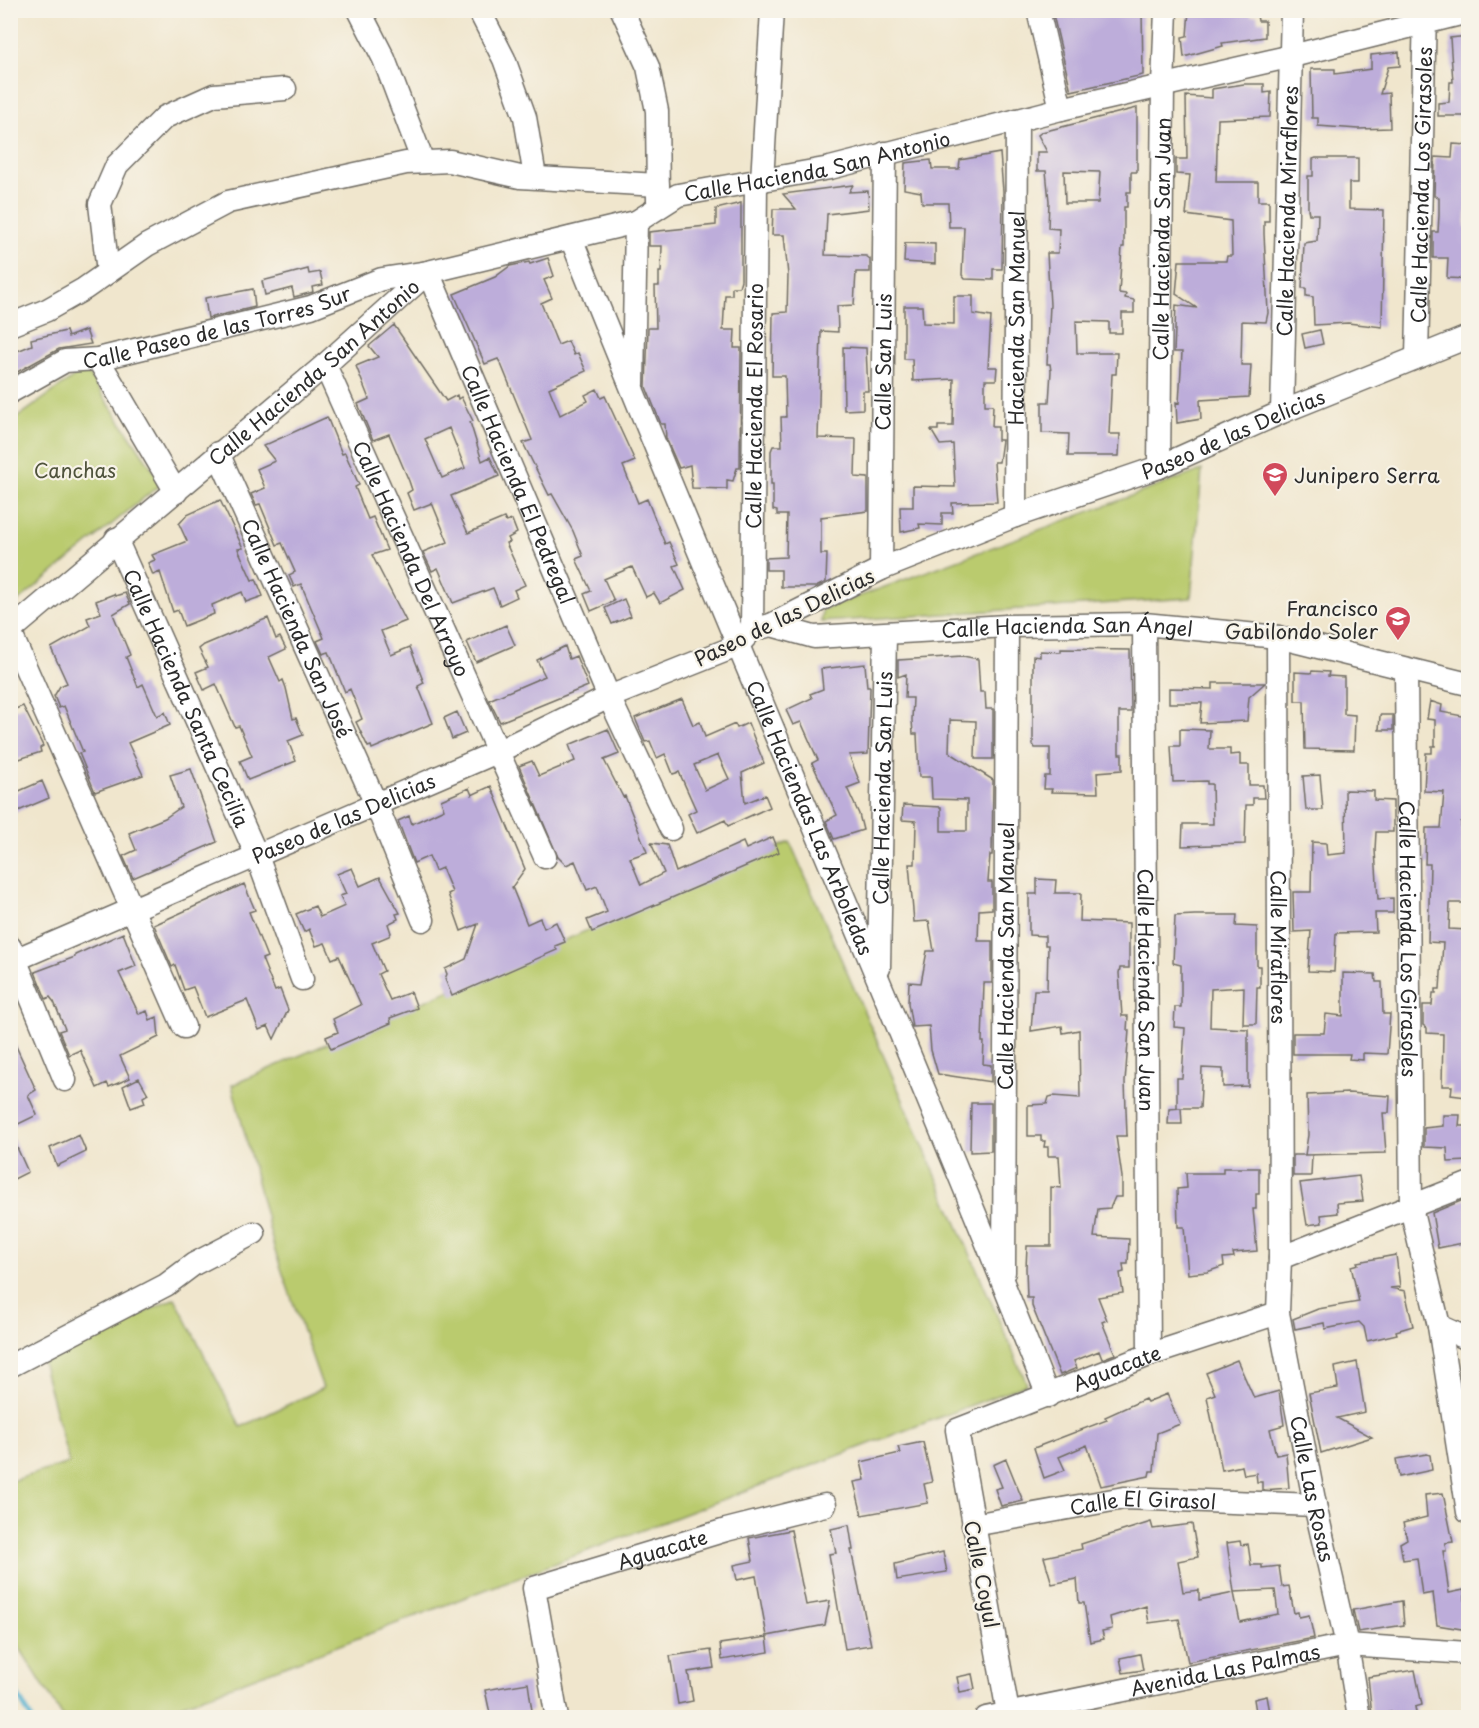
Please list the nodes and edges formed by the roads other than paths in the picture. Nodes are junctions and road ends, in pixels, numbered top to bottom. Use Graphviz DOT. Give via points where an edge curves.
graph roads {
  1 [pos="359,10"];
  2 [pos="479,10"];
  3 [pos="622,10"];
  4 [pos="772,10"];
  5 [pos="1038,10"];
  6 [pos="1167,10"];
  7 [pos="1292,10"];
  8 [pos="1468,12"];
  9 [pos="1424,16"];
  10 [pos="1292,56"];
  11 [pos="1163,85"];
  12 [pos="285,88"];
  13 [pos="1060,109"];
  14 [pos="1017,120"];
  15 [pos="885,153"];
  16 [pos="423,162"];
  17 [pos="535,177"];
  18 [pos="759,182"];
  19 [pos="658,196"];
  20 [pos="636,222"];
  21 [pos="571,238"];
  22 [pos="108,272"];
  23 [pos="428,272"];
  24 [pos="10,325"];
  25 [pos="1468,337"];
  26 [pos="1417,357"];
  27 [pos="98,359"];
  28 [pos="325,365"];
  29 [pos="10,392"];
  30 [pos="633,395"];
  31 [pos="1282,412"];
  32 [pos="218,453"];
  33 [pos="1159,467"];
  34 [pos="176,492"];
  35 [pos="1015,516"];
  36 [pos="116,539"];
  37 [pos="881,569"];
  38 [pos="1144,624"];
  39 [pos="1007,626"];
  40 [pos="10,631"];
  41 [pos="753,634"];
  42 [pos="885,634"];
  43 [pos="1278,637"];
  44 [pos="1406,669"];
  45 [pos="1468,684"];
  46 [pos="609,697"];
  47 [pos="497,752"];
  48 [pos="376,804"];
  49 [pos="671,829"];
  50 [pos="257,856"];
  51 [pos="545,857"];
  52 [pos="132,909"];
  53 [pos="423,920"];
  54 [pos="12,956"];
  55 [pos="878,977"];
  56 [pos="302,979"];
  57 [pos="184,1027"];
  58 [pos="65,1080"];
  59 [pos="1468,1184"];
  60 [pos="1411,1208"];
  61 [pos="254,1233"];
  62 [pos="1280,1258"];
  63 [pos="1004,1284"];
  64 [pos="1278,1313"];
  65 [pos="1439,1326"];
  66 [pos="1468,1339"];
  67 [pos="1149,1355"];
  68 [pos="10,1366"];
  69 [pos="1048,1396"];
  70 [pos="957,1430"];
  71 [pos="825,1505"];
  72 [pos="1316,1505"];
  73 [pos="1468,1512"];
  74 [pos="972,1525"];
  75 [pos="1347,1644"];
  76 [pos="1468,1653"];
  77 [pos="1009,1715"];
  78 [pos="557,1718"];
  79 [pos="986,1718"];
  80 [pos="1359,1718"];
  1 -- 16 [label="street" via="384,59"];
  2 -- 17 [label="street" via="504,59 525,117"];
  3 -- 19 [label="street" via="648,67 657,111"];
  4 -- 18 [label="street, Calle Hacienda El Rosario"];
  5 -- 13 [label="street"];
  6 -- 11 [label="street, Calle Hacienda San Juan"];
  7 -- 10 [label="street, Calle Hacienda Miraflores"];
  8 -- 9 [label="street, Calle Hacienda San Antonio"];
  9 -- 10 [label="street, Calle Hacienda San Antonio"];
  9 -- 26 [label="street, Calle Hacienda Los Girasoles"];
  10 -- 11 [label="street, Calle Hacienda San Antonio"];
  10 -- 31 [label="street, Calle Hacienda Miraflores"];
  11 -- 13 [label="street, Calle Hacienda San Antonio"];
  11 -- 33 [label="street, Calle Hacienda San Juan"];
  12 -- 22 [label="street" via="213,95 165,117 117,165 100,204"];
  13 -- 14 [label="street, Calle Hacienda San Antonio"];
  14 -- 15 [label="street, Calle Hacienda San Antonio"];
  14 -- 35 [label="street, Hacienda San Manuel"];
  15 -- 18 [label="street, Calle Hacienda San Antonio"];
  15 -- 37 [label="street, Calle San Luis"];
  16 -- 17 [label="street" via="450,161"];
  16 -- 22 [label="street" via="228,202 147,244"];
  17 -- 19 [label="street"];
  18 -- 19 [label="street, Calle Hacienda San Antonio"];
  18 -- 41 [label="street, Calle Hacienda El Rosario"];
  19 -- 20 [label="street, Calle Hacienda San Antonio"];
  20 -- 21 [label="street, Calle Hacienda San Antonio"];
  20 -- 30 [label="street"];
  21 -- 23 [label="street, Calle Hacienda San Antonio"];
  21 -- 30 [label="street, Calle Haciendas Las Arboledas"];
  22 -- 24 [label="street" via="48,310"];
  23 -- 27 [label="street, Calle Paseo de las Torres Sur" via="382,279 311,307"];
  23 -- 28 [label="street, Calle Hacienda San Antonio"];
  23 -- 46 [label="street, Calle Hacienda El Pedregal"];
  25 -- 26 [label="street, Paseo de las Delicias"];
  26 -- 31 [label="street, Paseo de las Delicias"];
  27 -- 29 [label="street, Calle Paseo de las Torres Sur" via="65,361"];
  27 -- 34 [label="street"];
  28 -- 32 [label="street, Calle Hacienda San Antonio"];
  28 -- 47 [label="street, Calle Hacienda Del Arroyo"];
  30 -- 41 [label="street, Calle Haciendas Las Arboledas"];
  31 -- 33 [label="street, Paseo de las Delicias"];
  32 -- 34 [label="street, Calle Hacienda San Antonio"];
  32 -- 48 [label="street, Calle Hacienda San José"];
  33 -- 35 [label="street, Paseo de las Delicias"];
  34 -- 36 [label="street, Calle Hacienda San Antonio"];
  35 -- 37 [label="street, Paseo de las Delicias"];
  36 -- 40 [label="street, Calle Hacienda San Antonio"];
  36 -- 50 [label="street, Calle Hacienda Santa Cecilia"];
  37 -- 41 [label="street, Paseo de las Delicias"];
  38 -- 39 [label="street, Calle Hacienda San Ángel"];
  38 -- 43 [label="street, Calle Hacienda San Ángel"];
  38 -- 67 [label="street, Calle Hacienda San Juan"];
  39 -- 42 [label="street, Calle Hacienda San Ángel"];
  39 -- 63 [label="street, Calle Hacienda San Manuel"];
  40 -- 52 [label="street"];
  41 -- 42 [label="street, Calle Hacienda San Ángel"];
  41 -- 46 [label="street, Paseo de las Delicias"];
  41 -- 55 [label="street, Calle Haciendas Las Arboledas"];
  42 -- 55 [label="street, Calle Hacienda San Luis"];
  43 -- 44 [label="street, Calle Hacienda San Ángel"];
  43 -- 62 [label="street, Calle Miraflores"];
  44 -- 45 [label="street, Calle Hacienda San Ángel"];
  44 -- 60 [label="street, Calle Hacienda Los Girasoles"];
  46 -- 47 [label="street, Paseo de las Delicias"];
  46 -- 49 [label="street, Calle Hacienda El Pedregal"];
  47 -- 48 [label="street, Paseo de las Delicias"];
  47 -- 51 [label="street, Calle Hacienda Del Arroyo"];
  48 -- 50 [label="street, Paseo de las Delicias"];
  48 -- 53 [label="street, Calle Hacienda San José"];
  50 -- 52 [label="street, Paseo de las Delicias"];
  50 -- 56 [label="street, Calle Hacienda Santa Cecilia"];
  52 -- 54 [label="street, Paseo de las Delicias"];
  52 -- 57 [label="street"];
  54 -- 58 [label="street"];
  55 -- 63 [label="street, Calle Haciendas Las Arboledas"];
  59 -- 60 [label="street"];
  60 -- 62 [label="street"];
  60 -- 65 [label="street, Calle Hacienda Los Girasoles"];
  61 -- 68 [label="street" via="194,1264 166,1285"];
  62 -- 64 [label="street, Calle Las Rosas"];
  63 -- 69 [label="street, Calle Haciendas Las Arboledas"];
  64 -- 67 [label="street, Aguacate"];
  64 -- 72 [label="street, Calle Las Rosas"];
  65 -- 66 [label="street"];
  65 -- 73 [label="street, Calle Hacienda Los Girasoles"];
  67 -- 69 [label="street, Aguacate"];
  69 -- 70 [label="street, Aguacate"];
  70 -- 74 [label="street, Calle Coyul"];
  71 -- 78 [label="street, Aguacate" via="726,1530 534,1588"];
  72 -- 74 [label="street, Calle El Girasol" via="1124,1498"];
  72 -- 75 [label="street, Calle Las Rosas"];
  74 -- 77 [label="street, Calle Coyul"];
  75 -- 76 [label="street, Avenida Las Palmas"];
  75 -- 77 [label="street, Avenida Las Palmas"];
  75 -- 80 [label="street, Calle Las Rosas"];
  77 -- 79 [label="street, Avenida Las Palmas"];
}
